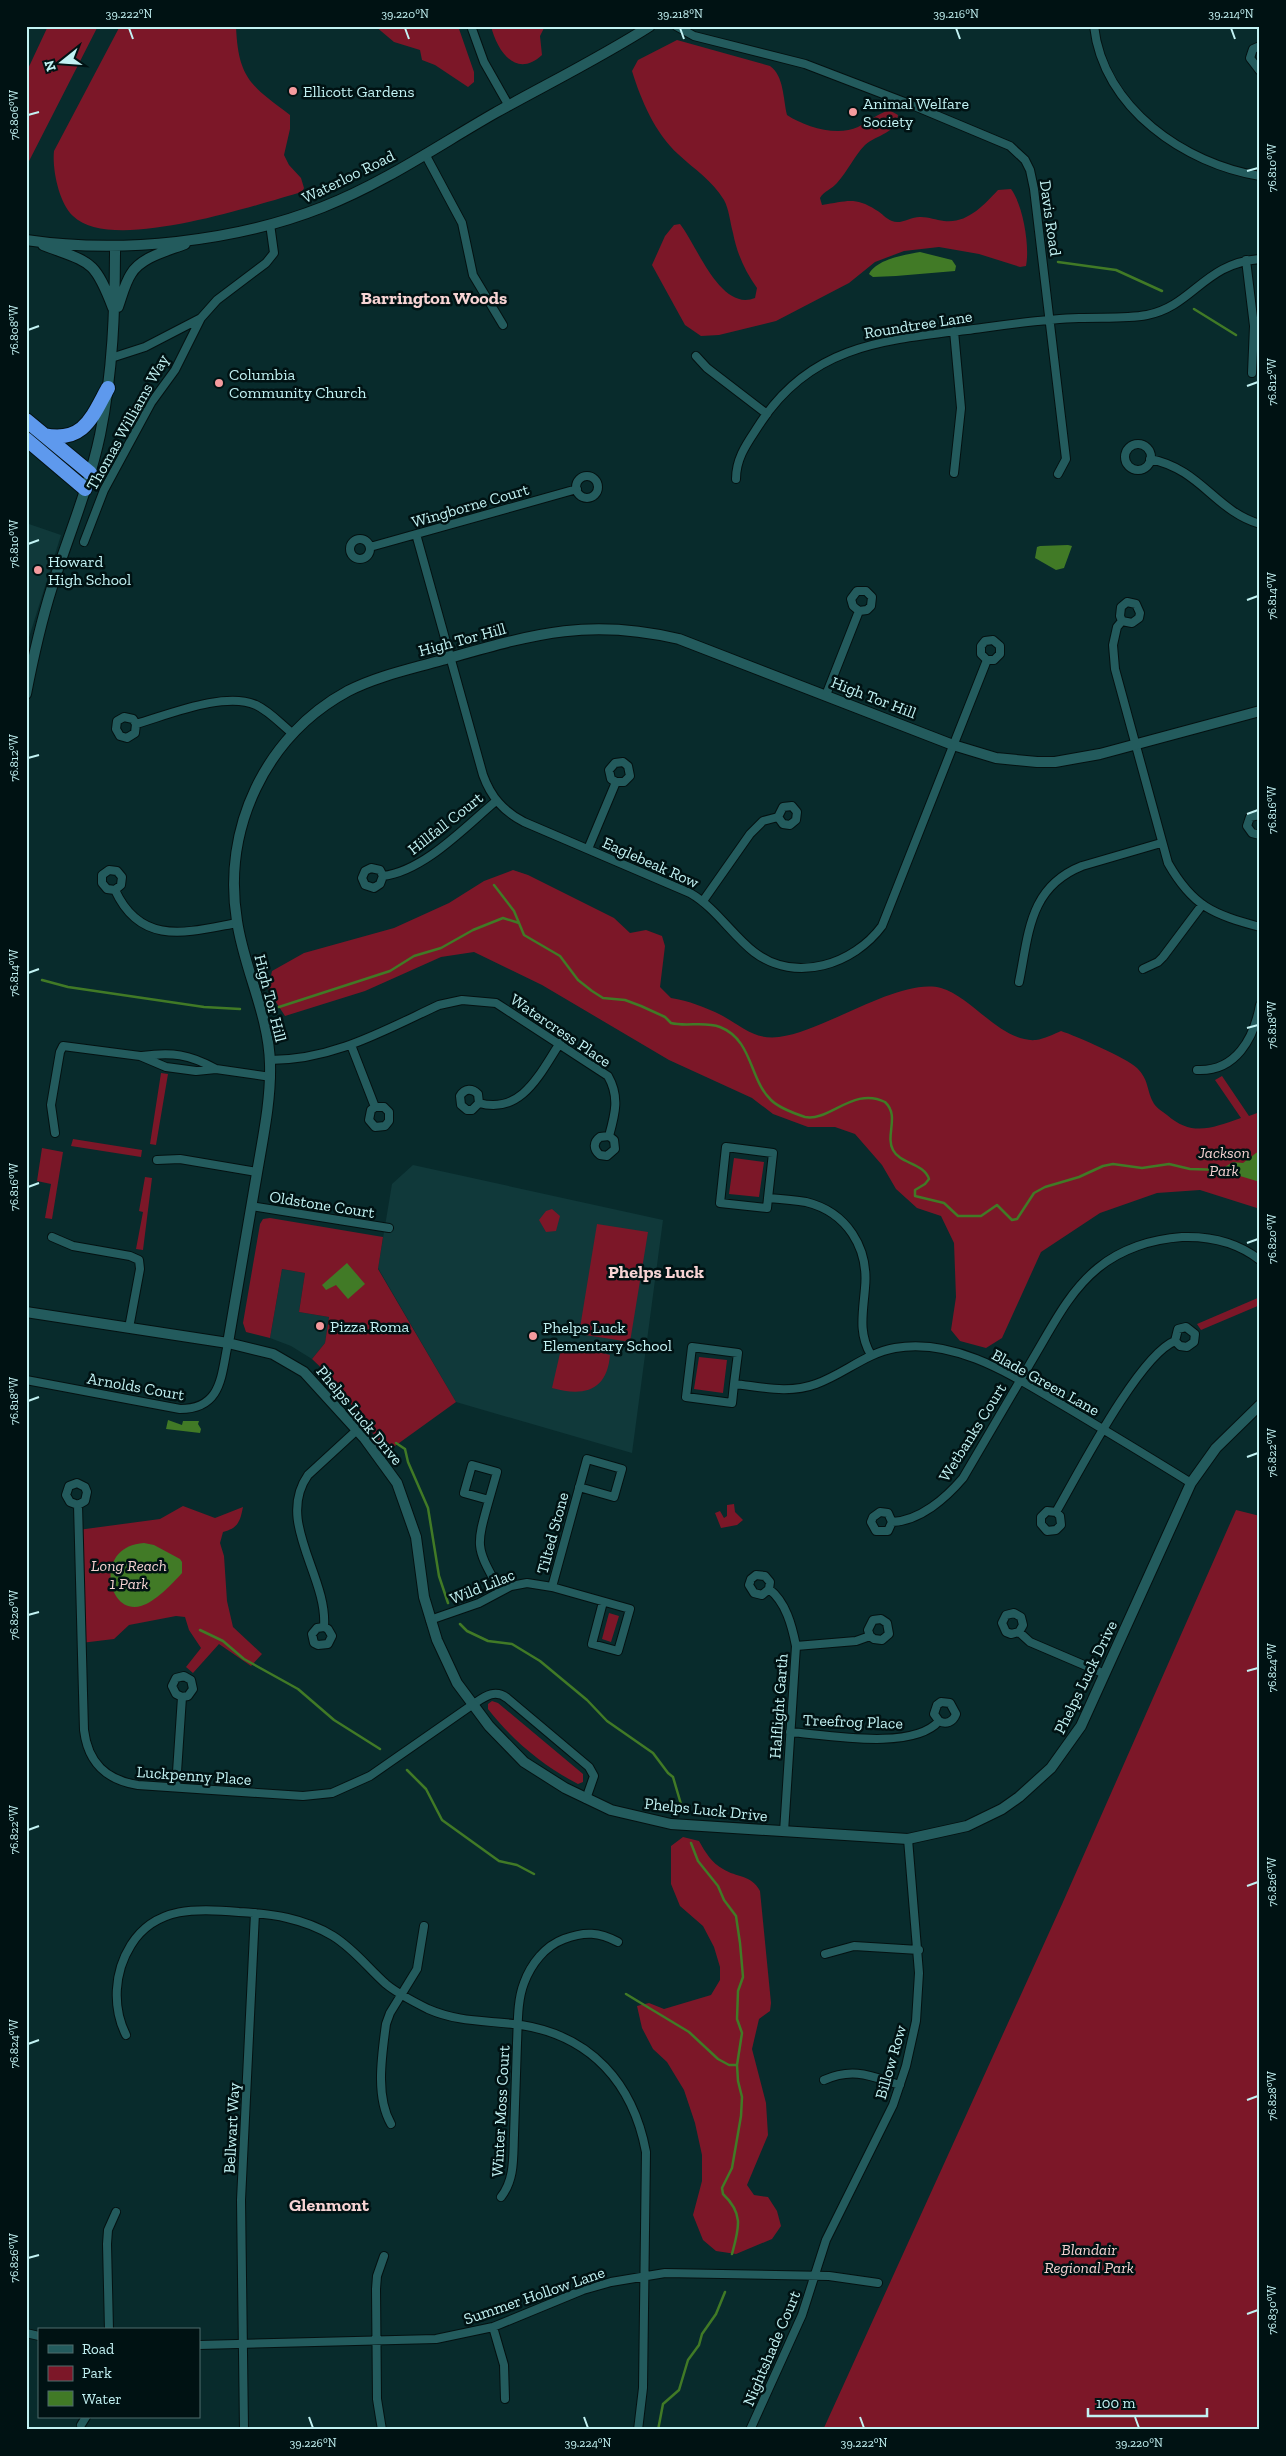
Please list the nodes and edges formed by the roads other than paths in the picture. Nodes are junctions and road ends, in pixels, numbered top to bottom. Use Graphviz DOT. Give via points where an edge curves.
graph roads {
  1 [pos="471,26"];
  2 [pos="650,26"];
  3 [pos="676,26"];
  4 [pos="1094,26"];
  5 [pos="1260,46"];
  6 [pos="1260,71"];
  7 [pos="508,106"];
  8 [pos="425,154"];
  9 [pos="1260,176"];
  10 [pos="270,224"];
  11 [pos="197,238"];
  12 [pos="28,240"];
  13 [pos="115,246"];
  14 [pos="1260,259"];
  15 [pos="1246,260"];
  16 [pos="115,315"];
  17 [pos="200,318"];
  18 [pos="1050,320"];
  19 [pos="503,325"];
  20 [pos="954,331"];
  21 [pos="696,356"];
  22 [pos="111,358"];
  23 [pos="1252,374"];
  24 [pos="108,388"];
  25 [pos="766,414"];
  26 [pos="26,420"];
  27 [pos="44,435"];
  28 [pos="26,439"];
  29 [pos="1150,459"];
  30 [pos="90,473"];
  31 [pos="954,473"];
  32 [pos="1058,474"];
  33 [pos="736,479"];
  34 [pos="85,489"];
  35 [pos="577,489"];
  36 [pos="1260,524"];
  37 [pos="416,534"];
  38 [pos="84,542"];
  39 [pos="370,547"];
  40 [pos="859,611"];
  41 [pos="1122,621"];
  42 [pos="450,658"];
  43 [pos="987,660"];
  44 [pos="26,694"];
  45 [pos="826,695"];
  46 [pos="1260,711"];
  47 [pos="136,724"];
  48 [pos="292,733"];
  49 [pos="953,744"];
  50 [pos="1134,744"];
  51 [pos="616,782"];
  52 [pos="496,801"];
  53 [pos="1260,815"];
  54 [pos="778,817"];
  55 [pos="1260,834"];
  56 [pos="1161,843"];
  57 [pos="588,849"];
  58 [pos="382,876"];
  59 [pos="115,890"];
  60 [pos="703,901"];
  61 [pos="1202,905"];
  62 [pos="237,923"];
  63 [pos="1260,927"];
  64 [pos="1143,968"];
  65 [pos="1019,982"];
  66 [pos="1260,1005"];
  67 [pos="560,1043"];
  68 [pos="351,1046"];
  69 [pos="140,1056"];
  70 [pos="270,1060"];
  71 [pos="216,1070"];
  72 [pos="1197,1070"];
  73 [pos="270,1077"];
  74 [pos="480,1104"];
  75 [pos="375,1107"];
  76 [pos="55,1133"];
  77 [pos="609,1136"];
  78 [pos="157,1160"];
  79 [pos="257,1172"];
  80 [pos="768,1198"];
  81 [pos="251,1206"];
  82 [pos="389,1228"];
  83 [pos="52,1237"];
  84 [pos="1260,1260"];
  85 [pos="26,1312"];
  86 [pos="129,1328"];
  87 [pos="1175,1340"];
  88 [pos="228,1343"];
  89 [pos="871,1355"];
  90 [pos="26,1380"];
  91 [pos="1020,1380"];
  92 [pos="734,1384"];
  93 [pos="1260,1405"];
  94 [pos="357,1430"];
  95 [pos="1105,1430"];
  96 [pos="1191,1483"];
  97 [pos="579,1487"];
  98 [pos="489,1500"];
  99 [pos="78,1505"];
  100 [pos="1056,1512"];
  101 [pos="892,1522"];
  102 [pos="552,1586"];
  103 [pos="769,1590"];
  104 [pos="500,1591"];
  105 [pos="603,1602"];
  106 [pos="430,1620"];
  107 [pos="324,1626"];
  108 [pos="1019,1632"];
  109 [pos="870,1636"];
  110 [pos="796,1646"];
  111 [pos="1105,1674"];
  112 [pos="182,1697"];
  113 [pos="472,1705"];
  114 [pos="938,1721"];
  115 [pos="790,1732"];
  116 [pos="176,1787"];
  117 [pos="586,1800"];
  118 [pos="784,1832"];
  119 [pos="908,1839"];
  120 [pos="255,1913"];
  121 [pos="424,1926"];
  122 [pos="618,1942"];
  123 [pos="919,1950"];
  124 [pos="826,1954"];
  125 [pos="401,1994"];
  126 [pos="518,2024"];
  127 [pos="126,2035"];
  128 [pos="824,2080"];
  129 [pos="900,2085"];
  130 [pos="391,2124"];
  131 [pos="501,2197"];
  132 [pos="116,2212"];
  133 [pos="384,2256"];
  134 [pos="645,2275"];
  135 [pos="815,2276"];
  136 [pos="878,2283"];
  137 [pos="493,2327"];
  138 [pos="109,2328"];
  139 [pos="377,2342"];
  140 [pos="243,2344"];
  141 [pos="200,2345"];
  142 [pos="504,2399"];
  143 [pos="85,2418"];
  144 [pos="81,2425"];
  145 [pos="244,2430"];
  146 [pos="382,2430"];
  147 [pos="638,2430"];
  148 [pos="750,2430"];
  1 -- 7 [label="street" via="484,62"];
  2 -- 7 [label="street, Waterloo Road"];
  3 -- 18 [label="street, Davis Road" via="694,36 805,64 912,105 1018,151 1030,170 1034,189"];
  4 -- 9 [label="street" via="1098,47 1111,78 1139,115 1155,130 1203,159"];
  5 -- 6 [label="street" via="1253,49 1250,58"];
  7 -- 8 [label="street, Waterloo Road"];
  8 -- 10 [label="street, Waterloo Road" via="336,202"];
  8 -- 19 [label="street" via="462,223 473,275"];
  10 -- 11 [label="street, Waterloo Road"];
  10 -- 17 [label="street" via="274,248 271,258 217,300"];
  11 -- 13 [label="street, Waterloo Road"];
  11 -- 16 [label="street" via="135,268"];
  12 -- 13 [label="street, Waterloo Road"];
  12 -- 16 [label="street" via="78,258 94,268 103,281"];
  13 -- 16 [label="street"];
  14 -- 15 [label="street, Roundtree Lane"];
  15 -- 18 [label="street, Roundtree Lane" via="1216,272 1177,303 1158,312 1139,316"];
  15 -- 23 [label="street" via="1254,326"];
  16 -- 22 [label="street"];
  17 -- 22 [label="street" via="145,347"];
  17 -- 38 [label="street, Thomas Williams Way" via="174,370 151,403 104,490"];
  18 -- 20 [label="street, Roundtree Lane"];
  18 -- 32 [label="street, Davis Road" via="1066,459"];
  20 -- 25 [label="street, Roundtree Lane" via="892,338 838,355 802,378"];
  20 -- 31 [label="street" via="961,408"];
  21 -- 25 [label="street"];
  22 -- 24 [label="street"];
  24 -- 27 [label="highway" via="87,425 78,432 55,437"];
  24 -- 30 [label="street"];
  25 -- 33 [label="street, Roundtree Lane" via="741,453"];
  26 -- 27 [label="highway"];
  27 -- 30 [label="highway"];
  28 -- 34 [label="highway"];
  29 -- 36 [label="street" via="1186,472 1229,509"];
  30 -- 34 [label="street"];
  34 -- 44 [label="street" via="44,615"];
  35 -- 37 [label="street, Wingborne Court"];
  37 -- 39 [label="street, Wingborne Court"];
  37 -- 42 [label="street, Eaglebeak Row"];
  40 -- 45 [label="street"];
  41 -- 50 [label="street" via="1115,635 1113,656"];
  42 -- 45 [label="street, High Tor Hill" via="562,630 634,630 679,640"];
  42 -- 48 [label="street, High Tor Hill" via="362,685 331,701"];
  42 -- 52 [label="street, Eaglebeak Row" via="482,775"];
  43 -- 49 [label="street, Eaglebeak Row"];
  45 -- 49 [label="street, High Tor Hill"];
  46 -- 50 [label="street, High Tor Hill"];
  47 -- 48 [label="street" via="217,702 238,700 257,705"];
  48 -- 62 [label="street, High Tor Hill" via="264,771 240,828 234,872"];
  49 -- 50 [label="street, High Tor Hill" via="996,758 1036,762 1078,759"];
  49 -- 60 [label="street, Eaglebeak Row" via="889,913 868,943 848,957 810,968 770,960 756,953"];
  50 -- 56 [label="street"];
  51 -- 57 [label="street"];
  52 -- 57 [label="street, Eaglebeak Row" via="524,822"];
  52 -- 58 [label="street, Hillfall Court" via="423,860 401,872"];
  53 -- 55 [label="street" via="1250,817 1247,826 1252,834"];
  54 -- 60 [label="street" via="763,821 750,834"];
  56 -- 61 [label="street" via="1176,876"];
  56 -- 65 [label="street" via="1076,869 1050,885 1035,910"];
  57 -- 60 [label="street, Eaglebeak Row"];
  59 -- 62 [label="street" via="136,920 156,930 177,933"];
  61 -- 63 [label="street" via="1234,920"];
  61 -- 64 [label="street" via="1163,957"];
  62 -- 70 [label="street, High Tor Hill"];
  66 -- 72 [label="street" via="1253,1032 1241,1051 1215,1069"];
  67 -- 68 [label="street, Watercress Place" via="496,1003 468,1000 439,1005"];
  67 -- 74 [label="street" via="525,1095 499,1106"];
  67 -- 77 [label="street, Watercress Place" via="600,1070 612,1084 616,1108"];
  68 -- 70 [label="street, Watercress Place" via="306,1058"];
  68 -- 75 [label="street"];
  69 -- 71 [label="street" via="166,1067"];
  69 -- 71 [label="street" via="177,1054 197,1058"];
  69 -- 76 [label="street" via="63,1046 51,1105"];
  70 -- 73 [label="street, High Tor Hill"];
  71 -- 73 [label="street"];
  73 -- 79 [label="street, High Tor Hill"];
  78 -- 79 [label="street" via="180,1159"];
  79 -- 81 [label="street, High Tor Hill"];
  80 -- 80 [label="street" via="767,1208 720,1203 726,1148 773,1153"];
  80 -- 89 [label="street" via="806,1202 823,1208 852,1232 866,1266 861,1323"];
  81 -- 82 [label="street, Oldstone Court"];
  81 -- 88 [label="street, High Tor Hill"];
  83 -- 86 [label="street" via="74,1246 139,1260"];
  84 -- 91 [label="street, Wetbanks Court" via="1228,1242 1194,1237 1153,1242 1121,1254 1100,1266 1080,1284"];
  85 -- 86 [label="street, Phelps Luck Drive"];
  86 -- 88 [label="street, Phelps Luck Drive"];
  87 -- 95 [label="street" via="1150,1361"];
  88 -- 90 [label="street, Arnolds Court" via="220,1384 210,1400 194,1408 180,1409"];
  88 -- 94 [label="street, Phelps Luck Drive" via="273,1354 294,1364"];
  89 -- 91 [label="street, Blade Green Lane" via="906,1346 939,1350 984,1362"];
  89 -- 92 [label="street, Blade Green Lane" via="824,1381 796,1389"];
  91 -- 95 [label="street, Blade Green Lane"];
  91 -- 101 [label="street, Wetbanks Court" via="963,1478 931,1507 908,1519"];
  92 -- 92 [label="street" via="732,1403 686,1397 692,1347 738,1353"];
  93 -- 96 [label="street, Phelps Luck Drive" via="1216,1448"];
  94 -- 106 [label="street, Phelps Luck Drive" via="388,1468 404,1499 416,1537"];
  94 -- 107 [label="street" via="308,1475 296,1501 297,1518 323,1607"];
  95 -- 96 [label="street, Blade Green Lane"];
  95 -- 100 [label="street"];
  96 -- 111 [label="street, Phelps Luck Drive"];
  97 -- 97 [label="street, Tilted Stone" via="614,1497 622,1469 587,1459"];
  97 -- 102 [label="street, Tilted Stone"];
  98 -- 98 [label="street" via="464,1493 472,1465 497,1472"];
  98 -- 104 [label="street" via="479,1548"];
  99 -- 116 [label="street, Luckpenny Place" via="86,1744 94,1762 106,1775 126,1783"];
  102 -- 104 [label="street, Wild Lilac" via="527,1583"];
  102 -- 105 [label="street, Wild Lilac"];
  103 -- 110 [label="street, Halflight Garth" via="786,1611"];
  104 -- 106 [label="street, Wild Lilac" via="480,1603"];
  105 -- 105 [label="street, Wild Lilac" via="630,1609 618,1651 592,1644"];
  106 -- 113 [label="street, Phelps Luck Drive" via="447,1662"];
  108 -- 111 [label="street" via="1030,1642"];
  109 -- 110 [label="street" via="856,1641"];
  110 -- 115 [label="street, Halflight Garth"];
  111 -- 119 [label="street, Phelps Luck Drive" via="1068,1746 1051,1768 1019,1797 967,1826"];
  112 -- 116 [label="street"];
  113 -- 116 [label="street, Luckpenny Place" via="370,1776 332,1793 303,1796"];
  113 -- 117 [label="street, Phelps Luck Drive" via="524,1762"];
  113 -- 117 [label="street, Luckpenny Place" via="495,1693 507,1698 589,1766 594,1776"];
  114 -- 115 [label="street, Treefrog Place" via="924,1732 892,1739"];
  115 -- 118 [label="street, Halflight Garth"];
  117 -- 118 [label="street, Phelps Luck Drive" via="655,1822"];
  118 -- 119 [label="street, Phelps Luck Drive"];
  119 -- 123 [label="street, Billow Row"];
  120 -- 125 [label="street" via="288,1917 319,1928 349,1947 386,1984"];
  120 -- 127 [label="street" via="189,1910 164,1916 142,1932 127,1951 118,1976 117,2012"];
  120 -- 140 [label="street, Bellwart Way" via="241,2200"];
  121 -- 125 [label="street" via="416,1968"];
  122 -- 126 [label="street, Winter Moss Court" via="604,1935 585,1933 551,1945 524,1981"];
  123 -- 124 [label="street" via="854,1946"];
  123 -- 129 [label="street, Billow Row" via="916,2021"];
  125 -- 126 [label="street" via="431,2010 466,2020"];
  125 -- 130 [label="street" via="390,2013 384,2037 383,2104"];
  126 -- 131 [label="street, Winter Moss Court" via="513,2163 508,2187"];
  126 -- 134 [label="street" via="551,2032 583,2048 616,2078 637,2115 646,2160"];
  128 -- 129 [label="street" via="843,2072 853,2072"];
  129 -- 135 [label="street, Billow Row" via="826,2240"];
  132 -- 138 [label="street" via="108,2230 107,2244"];
  133 -- 139 [label="street" via="376,2282"];
  134 -- 135 [label="street, Summer Hollow Lane"];
  134 -- 137 [label="street, Summer Hollow Lane" via="583,2290"];
  134 -- 147 [label="street" via="643,2395"];
  135 -- 136 [label="street, Summer Hollow Lane"];
  135 -- 148 [label="street, Nightshade Court" via="802,2315"];
  137 -- 139 [label="street, Summer Hollow Lane" via="436,2339"];
  137 -- 142 [label="street" via="502,2357"];
  139 -- 140 [label="street, Summer Hollow Lane"];
  139 -- 146 [label="street" via="377,2399"];
  140 -- 141 [label="street, Summer Hollow Lane"];
  140 -- 145 [label="street, Bellwart Way"];
  143 -- 144 [label="street"];
}
